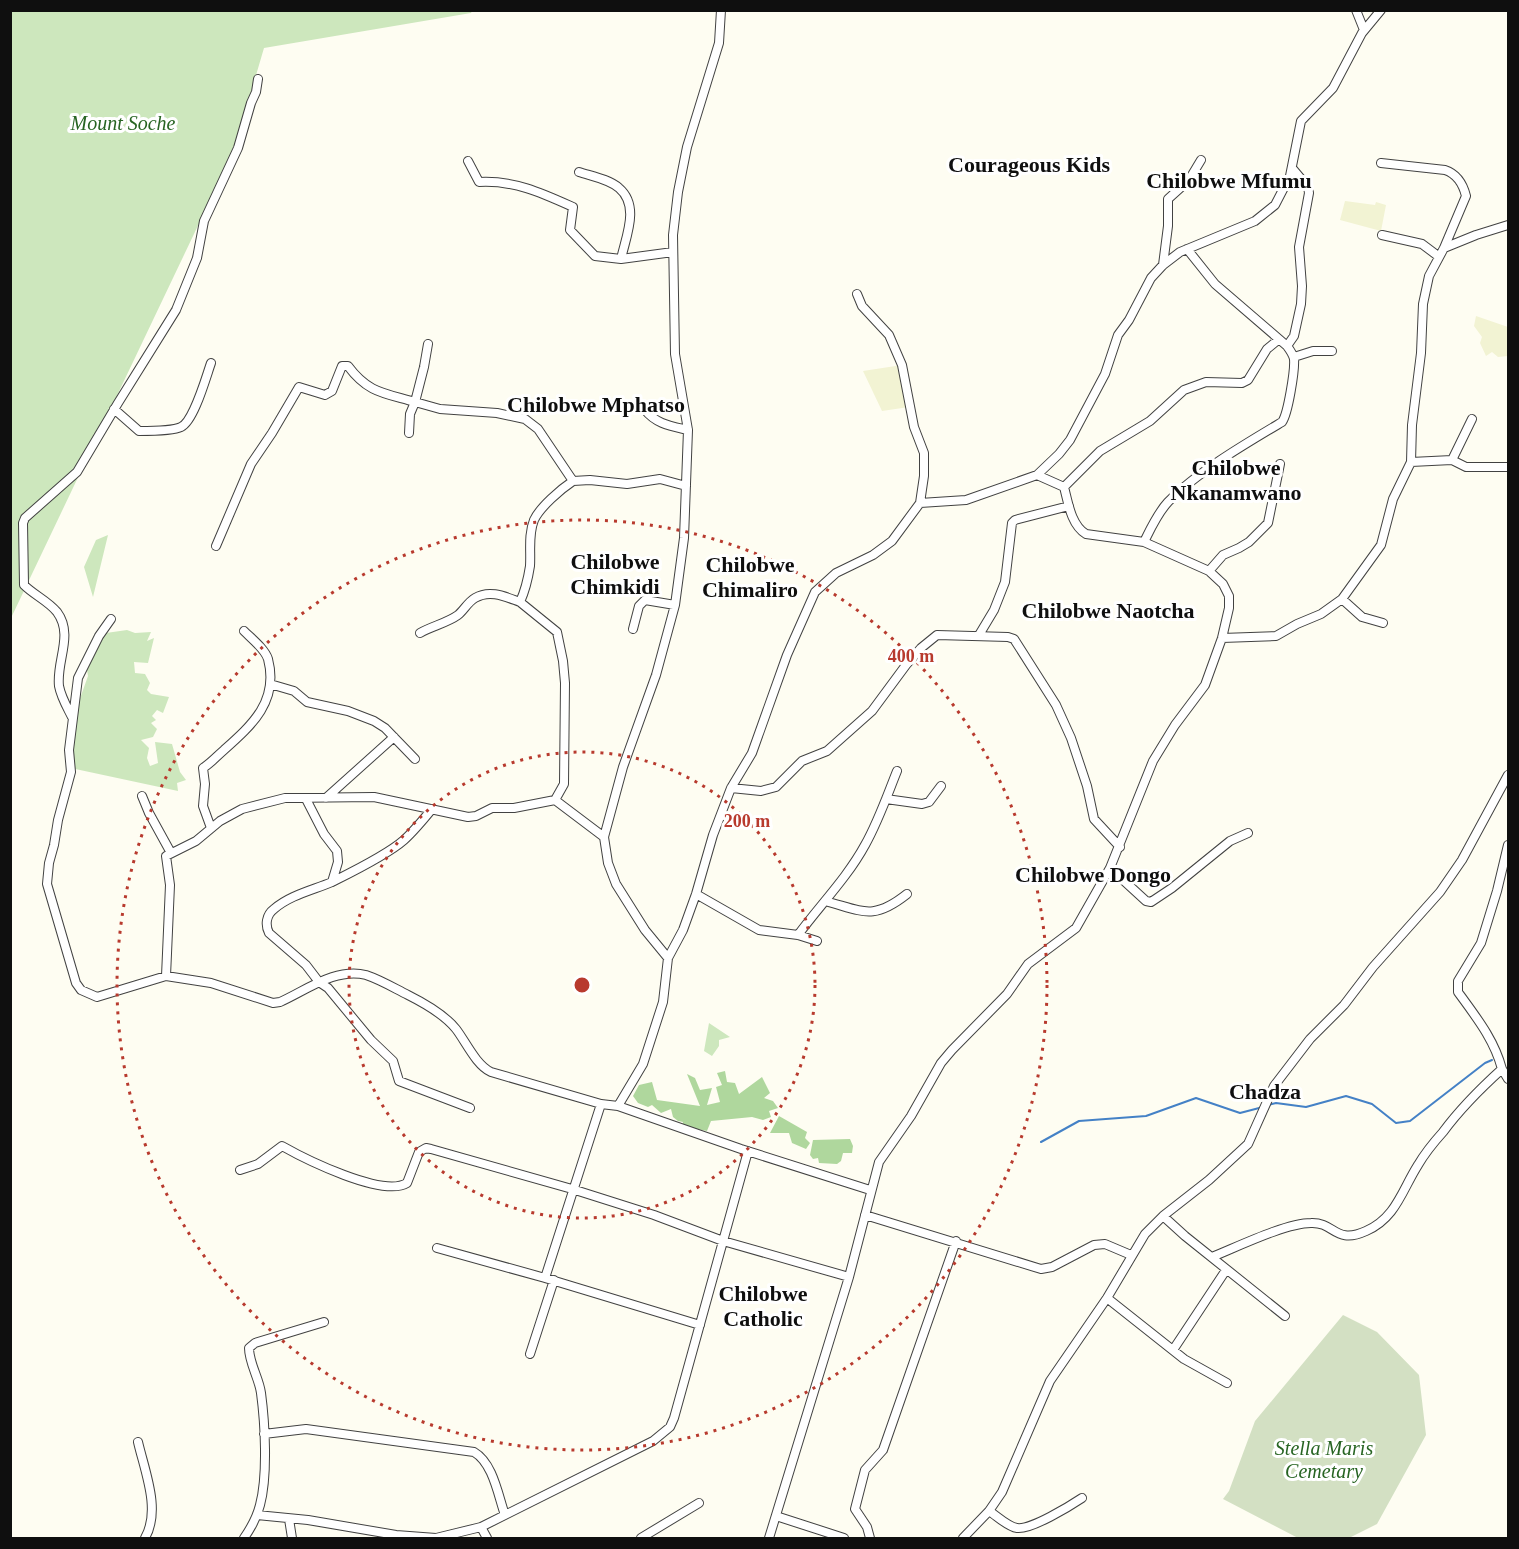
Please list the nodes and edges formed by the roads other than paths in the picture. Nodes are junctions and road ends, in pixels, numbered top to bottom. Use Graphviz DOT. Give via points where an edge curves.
graph roads {
  1 [pos="722,10"];
  2 [pos="1356,10"];
  3 [pos="1381,10"];
  4 [pos="1364,30"];
  5 [pos="258,79"];
  6 [pos="1201,160"];
  7 [pos="468,161"];
  8 [pos="1381,163"];
  9 [pos="1292,168"];
  10 [pos="579,172"];
  11 [pos="1509,225"];
  12 [pos="1382,235"];
  13 [pos="1444,248"];
  14 [pos="1187,249"];
  15 [pos="673,252"];
  16 [pos="1438,256"];
  17 [pos="621,259"];
  18 [pos="1163,265"];
  19 [pos="857,294"];
  20 [pos="1278,340"];
  21 [pos="428,344"];
  22 [pos="1287,346"];
  23 [pos="1332,351"];
  24 [pos="1294,357"];
  25 [pos="211,363"];
  26 [pos="415,402"];
  27 [pos="114,408"];
  28 [pos="645,410"];
  29 [pos="1472,418"];
  30 [pos="688,430"];
  31 [pos="409,433"];
  32 [pos="1452,460"];
  33 [pos="1411,462"];
  34 [pos="1280,464"];
  35 [pos="1509,467"];
  36 [pos="1037,475"];
  37 [pos="573,481"];
  38 [pos="686,486"];
  39 [pos="1064,487"];
  40 [pos="920,503"];
  41 [pos="1069,506"];
  42 [pos="1144,542"];
  43 [pos="216,546"];
  44 [pos="1209,571"];
  45 [pos="1342,598"];
  46 [pos="520,602"];
  47 [pos="675,605"];
  48 [pos="111,619"];
  49 [pos="1383,623"];
  50 [pos="633,629"];
  51 [pos="244,631"];
  52 [pos="420,633"];
  53 [pos="979,635"];
  54 [pos="1222,638"];
  55 [pos="270,684"];
  56 [pos="72,718"];
  57 [pos="394,737"];
  58 [pos="415,759"];
  59 [pos="897,771"];
  60 [pos="1509,775"];
  61 [pos="942,786"];
  62 [pos="731,788"];
  63 [pos="142,796"];
  64 [pos="326,798"];
  65 [pos="306,799"];
  66 [pos="886,799"];
  67 [pos="555,800"];
  68 [pos="432,809"];
  69 [pos="211,828"];
  70 [pos="1248,833"];
  71 [pos="603,837"];
  72 [pos="1509,844"];
  73 [pos="1119,847"];
  74 [pos="171,853"];
  75 [pos="1110,868"];
  76 [pos="332,882"];
  77 [pos="696,894"];
  78 [pos="907,894"];
  79 [pos="825,901"];
  80 [pos="798,935"];
  81 [pos="816,940"];
  82 [pos="668,958"];
  83 [pos="166,976"];
  84 [pos="319,982"];
  85 [pos="1502,1069"];
  86 [pos="1509,1079"];
  87 [pos="601,1104"];
  88 [pos="618,1106"];
  89 [pos="470,1108"];
  90 [pos="747,1151"];
  91 [pos="240,1170"];
  92 [pos="572,1189"];
  93 [pos="870,1190"];
  94 [pos="865,1215"];
  95 [pos="1163,1216"];
  96 [pos="723,1241"];
  97 [pos="956,1241"];
  98 [pos="437,1248"];
  99 [pos="1131,1255"];
  100 [pos="1212,1257"];
  101 [pos="1226,1270"];
  102 [pos="849,1277"];
  103 [pos="545,1278"];
  104 [pos="554,1280"];
  105 [pos="1107,1298"];
  106 [pos="1285,1316"];
  107 [pos="324,1322"];
  108 [pos="700,1325"];
  109 [pos="1173,1350"];
  110 [pos="530,1354"];
  111 [pos="1227,1383"];
  112 [pos="264,1434"];
  113 [pos="138,1442"];
  114 [pos="1082,1498"];
  115 [pos="699,1503"];
  116 [pos="989,1511"];
  117 [pos="257,1515"];
  118 [pos="505,1515"];
  119 [pos="776,1516"];
  120 [pos="289,1518"];
  121 [pos="482,1527"];
  122 [pos="396,1537"];
  123 [pos="145,1539"];
  124 [pos="244,1539"];
  125 [pos="292,1539"];
  126 [pos="486,1539"];
  127 [pos="641,1539"];
  128 [pos="768,1539"];
  129 [pos="844,1539"];
  130 [pos="870,1539"];
  131 [pos="963,1539"];
  1 -- 15 [label="street" via="719,43 689,139 678,192"];
  2 -- 4 [label="street"];
  3 -- 4 [label="street"];
  4 -- 9 [label="street" via="1334,88 1301,121"];
  5 -- 27 [label="street" via="238,148 204,222 197,258 179,304"];
  6 -- 18 [label="street" via="1189,180 1168,199"];
  7 -- 17 [label="street" via="479,182 518,185 573,207 570,230 595,256"];
  8 -- 13 [label="street" via="1445,170 1460,181 1466,196"];
  9 -- 14 [label="street" via="1280,198 1259,218"];
  9 -- 22 [label="street" via="1309,193 1299,247 1300,304 1294,336"];
  10 -- 17 [label="street" via="619,187 631,206"];
  11 -- 13 [label="street"];
  12 -- 16 [label="street" via="1422,244"];
  13 -- 16 [label="street"];
  14 -- 18 [label="street"];
  14 -- 20 [label="street" via="1215,284"];
  15 -- 17 [label="street"];
  15 -- 30 [label="street" via="675,354"];
  16 -- 33 [label="street" via="1423,304"];
  18 -- 36 [label="street" via="1118,334 1105,374 1070,440"];
  19 -- 40 [label="street" via="862,306 889,335 902,365 914,427 924,453"];
  20 -- 22 [label="street"];
  20 -- 39 [label="street" via="1267,349 1248,380 1206,382 1184,390 1150,421 1100,451"];
  21 -- 26 [label="street"];
  22 -- 24 [label="street"];
  23 -- 24 [label="street"];
  24 -- 42 [label="street" via="1284,419 1182,489 1164,507"];
  25 -- 27 [label="street" via="194,408 181,427 139,431"];
  26 -- 31 [label="street"];
  26 -- 37 [label="street" via="440,409 525,419 538,429"];
  26 -- 43 [label="street" via="373,389 359,381 348,366 342,366 332,391 325,395 299,387 251,464"];
  27 -- 56 [label="street" via="78,472 23,523 24,585 46,601 60,618 65,639 59,685"];
  28 -- 30 [label="street" via="651,418"];
  29 -- 32 [label="street"];
  30 -- 38 [label="street"];
  32 -- 33 [label="street"];
  32 -- 35 [label="street" via="1466,467"];
  33 -- 45 [label="street" via="1393,499 1383,542"];
  34 -- 44 [label="street" via="1268,523 1249,542 1223,555"];
  36 -- 39 [label="street"];
  36 -- 40 [label="street" via="966,500"];
  37 -- 38 [label="street" via="627,484 660,479"];
  37 -- 46 [label="street" via="535,517 530,566"];
  38 -- 47 [label="street"];
  39 -- 41 [label="street"];
  40 -- 62 [label="street" via="886,546 836,573 815,592 786,655 759,737"];
  41 -- 42 [label="street" via="1077,525 1086,534"];
  41 -- 53 [label="street" via="1012,523 1005,582"];
  42 -- 44 [label="street"];
  44 -- 54 [label="street" via="1229,596"];
  45 -- 49 [label="street" via="1362,617"];
  45 -- 54 [label="street" via="1282,634"];
  46 -- 52 [label="street" via="496,593 476,597 457,616"];
  46 -- 67 [label="street" via="557,632 564,661 564,784"];
  47 -- 50 [label="street" via="645,600 639,606"];
  47 -- 71 [label="street"];
  48 -- 56 [label="street" via="78,678"];
  51 -- 55 [label="street" via="267,657"];
  53 -- 62 [label="street" via="937,635 906,665 872,711 826,751 802,761 776,787 760,791"];
  53 -- 73 [label="street" via="1014,639 1056,705 1071,738 1094,819"];
  54 -- 73 [label="street" via="1205,685 1153,760"];
  55 -- 57 [label="street" via="294,691 307,702 374,721"];
  55 -- 69 [label="street" via="259,717 203,768 203,806"];
  56 -- 83 [label="street" via="71,772 47,884 76,983 87,994 98,997"];
  57 -- 58 [label="street"];
  57 -- 64 [label="street"];
  59 -- 66 [label="street"];
  60 -- 95 [label="street" via="1440,892 1344,1005 1310,1038 1274,1086 1248,1144"];
  61 -- 66 [label="street" via="929,802 922,804"];
  62 -- 77 [label="street"];
  63 -- 74 [label="street"];
  64 -- 65 [label="street"];
  64 -- 68 [label="street" via="374,798"];
  65 -- 69 [label="street" via="285,798 242,809"];
  65 -- 76 [label="street" via="324,834 338,851"];
  66 -- 79 [label="street" via="865,845"];
  67 -- 68 [label="street" via="492,808 472,817"];
  67 -- 71 [label="street"];
  68 -- 76 [label="street" via="398,844"];
  69 -- 74 [label="street" via="202,838"];
  70 -- 75 [label="street" via="1230,842 1154,901 1146,901"];
  71 -- 82 [label="street" via="616,884"];
  72 -- 85 [label="street" via="1482,943 1457,986 1487,1032"];
  73 -- 75 [label="street"];
  74 -- 83 [label="street" via="166,856 170,885"];
  75 -- 93 [label="street" via="1073,932 1028,964 1006,994 941,1063 879,1162"];
  76 -- 84 [label="street" via="280,904 271,910 266,922 269,933 306,965"];
  77 -- 80 [label="street" via="759,930"];
  77 -- 82 [label="street"];
  78 -- 79 [label="street" via="890,907 871,913"];
  79 -- 80 [label="street"];
  80 -- 81 [label="street"];
  82 -- 88 [label="street" via="666,990 643,1064"];
  83 -- 84 [label="street" via="211,983 273,1003"];
  84 -- 87 [label="street" via="350,974 382,981 424,1003 454,1027 487,1070"];
  84 -- 89 [label="street" via="393,1061 399,1081"];
  85 -- 86 [label="street"];
  85 -- 100 [label="street" via="1444,1130 1384,1222 1364,1233 1347,1236 1311,1222"];
  87 -- 88 [label="street"];
  87 -- 92 [label="street"];
  88 -- 90 [label="street"];
  90 -- 93 [label="street"];
  90 -- 96 [label="street"];
  91 -- 92 [label="street" via="258,1164 282,1146 339,1174 394,1186 406,1183 419,1152 426,1148"];
  92 -- 96 [label="street"];
  92 -- 103 [label="street"];
  93 -- 94 [label="street"];
  94 -- 97 [label="street"];
  94 -- 102 [label="street"];
  95 -- 99 [label="street"];
  95 -- 100 [label="street"];
  96 -- 102 [label="street"];
  96 -- 108 [label="street"];
  97 -- 99 [label="street" via="1041,1269 1101,1244"];
  97 -- 130 [label="street" via="883,1450 863,1474 855,1509"];
  98 -- 103 [label="street"];
  99 -- 105 [label="street"];
  100 -- 101 [label="street"];
  101 -- 106 [label="street"];
  101 -- 109 [label="street"];
  102 -- 119 [label="street"];
  103 -- 104 [label="street"];
  104 -- 108 [label="street"];
  104 -- 110 [label="street"];
  105 -- 109 [label="street"];
  105 -- 116 [label="street" via="1050,1381 1005,1486"];
  107 -- 112 [label="street" via="249,1348 261,1393"];
  108 -- 118 [label="street" via="669,1427 653,1441"];
  109 -- 111 [label="street"];
  112 -- 117 [label="street" via="264,1478"];
  112 -- 118 [label="street" via="306,1429 474,1452 488,1466"];
  113 -- 123 [label="street" via="152,1503 152,1523"];
  114 -- 116 [label="street" via="1024,1528 1014,1527"];
  115 -- 127 [label="street"];
  116 -- 131 [label="street"];
  117 -- 120 [label="street"];
  117 -- 124 [label="street"];
  118 -- 121 [label="street"];
  119 -- 128 [label="street"];
  119 -- 129 [label="street"];
  120 -- 122 [label="street"];
  120 -- 125 [label="street"];
  121 -- 122 [label="street" via="436,1538"];
  121 -- 126 [label="street"];
}
